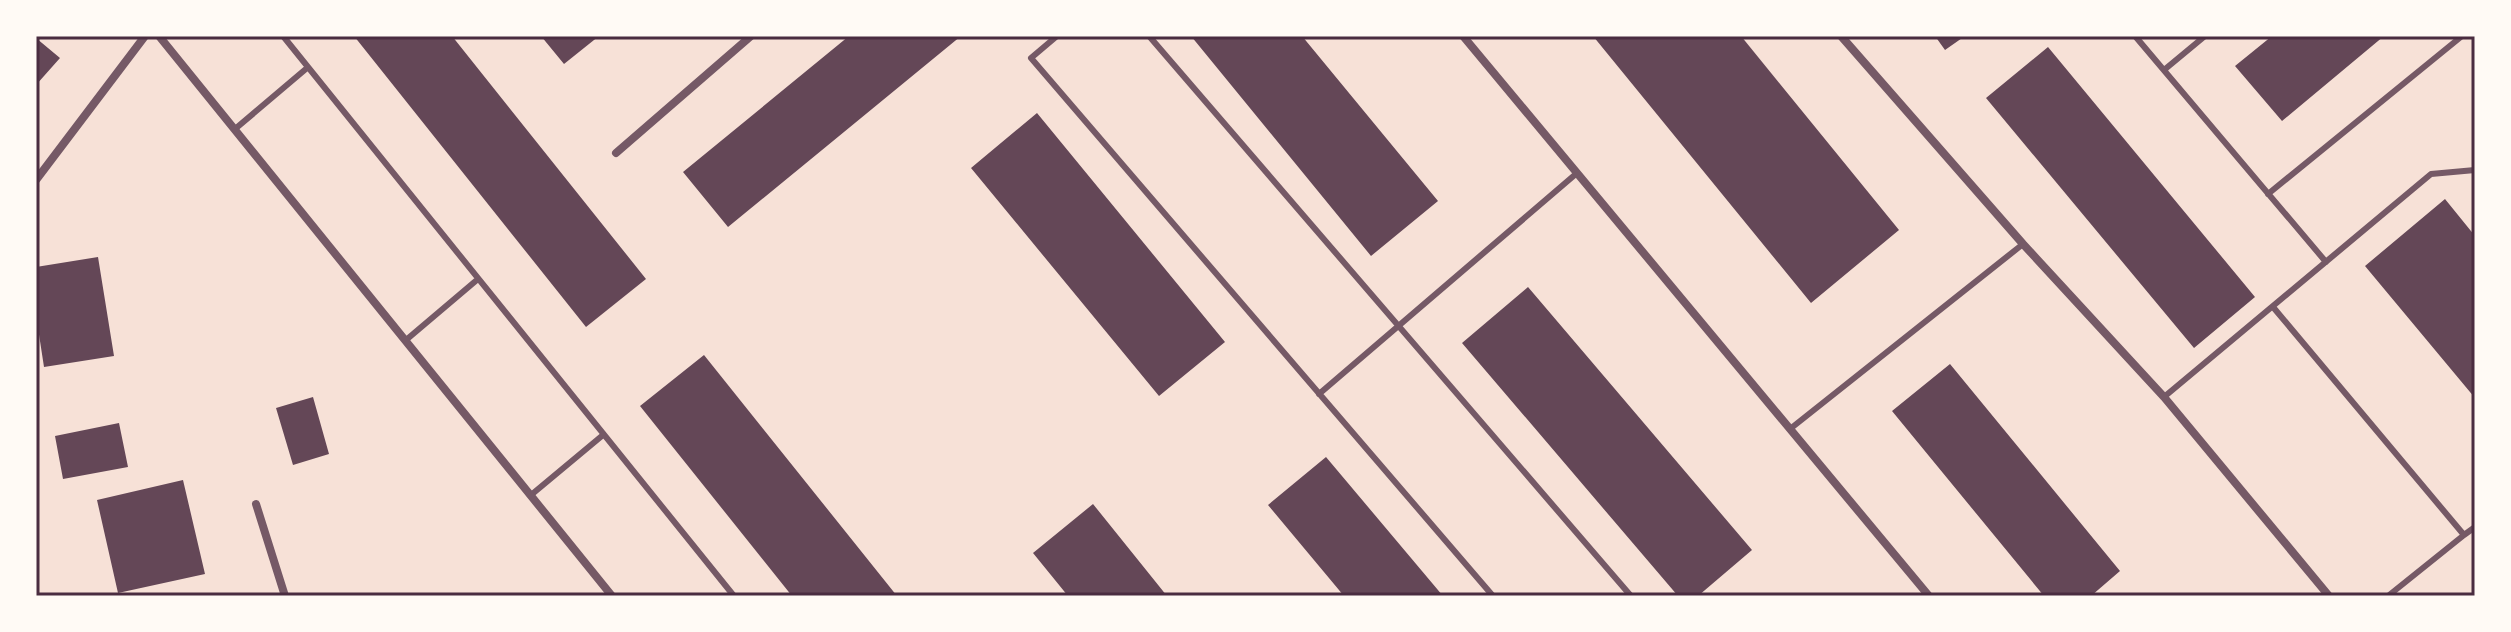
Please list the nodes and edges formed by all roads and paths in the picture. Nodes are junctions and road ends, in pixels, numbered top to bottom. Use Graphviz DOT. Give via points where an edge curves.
graph roads {
  1 [pos="145,36"];
  2 [pos="159,36"];
  3 [pos="283,36"];
  4 [pos="751,36"];
  5 [pos="1057,36"];
  6 [pos="1149,36"];
  7 [pos="1463,36"];
  8 [pos="1841,36"];
  9 [pos="2135,36"];
  10 [pos="2205,36"];
  11 [pos="2462,36"];
  12 [pos="307,68"];
  13 [pos="2164,70"];
  14 [pos="235,129"];
  15 [pos="616,153"];
  16 [pos="2475,170"];
  17 [pos="1577,173"];
  18 [pos="36,180"];
  19 [pos="2268,194"];
  20 [pos="2023,244"];
  21 [pos="2326,262"];
  22 [pos="478,279"];
  23 [pos="2273,307"];
  24 [pos="1398,326"];
  25 [pos="406,340"];
  26 [pos="1319,394"];
  27 [pos="2164,397"];
  28 [pos="1790,429"];
  29 [pos="603,435"];
  30 [pos="531,495"];
  31 [pos="256,504"];
  32 [pos="2475,527"];
  33 [pos="2464,535"];
  34 [pos="285,596"];
  35 [pos="612,596"];
  36 [pos="734,596"];
  37 [pos="1493,596"];
  38 [pos="1631,596"];
  39 [pos="1929,596"];
  40 [pos="2329,596"];
  41 [pos="2388,596"];
  1 -- 18 [label="street"];
  2 -- 14 [label="street"];
  3 -- 12 [label="lane"];
  4 -- 15 [label="street"];
  5 -- 26 [label="lane" via="1031,58"];
  6 -- 24 [label="lane"];
  7 -- 17 [label="street"];
  8 -- 20 [label="street"];
  9 -- 13 [label="lane"];
  10 -- 13 [label="lane"];
  11 -- 19 [label="lane"];
  12 -- 14 [label="lane"];
  12 -- 22 [label="lane"];
  13 -- 19 [label="lane"];
  14 -- 25 [label="street"];
  16 -- 21 [label="lane" via="2431,174"];
  17 -- 24 [label="lane"];
  17 -- 28 [label="street"];
  19 -- 21 [label="lane"];
  20 -- 27 [label="street"];
  20 -- 28 [label="lane"];
  21 -- 23 [label="lane"];
  22 -- 25 [label="lane"];
  22 -- 29 [label="lane"];
  23 -- 27 [label="lane"];
  23 -- 33 [label="lane"];
  24 -- 26 [label="lane"];
  24 -- 38 [label="lane"];
  25 -- 30 [label="street"];
  26 -- 37 [label="lane"];
  27 -- 40 [label="street"];
  28 -- 39 [label="street"];
  29 -- 30 [label="lane"];
  29 -- 36 [label="lane"];
  30 -- 35 [label="street"];
  31 -- 34 [label="street"];
  32 -- 33 [label="lane"];
  33 -- 41 [label="lane"];
}
